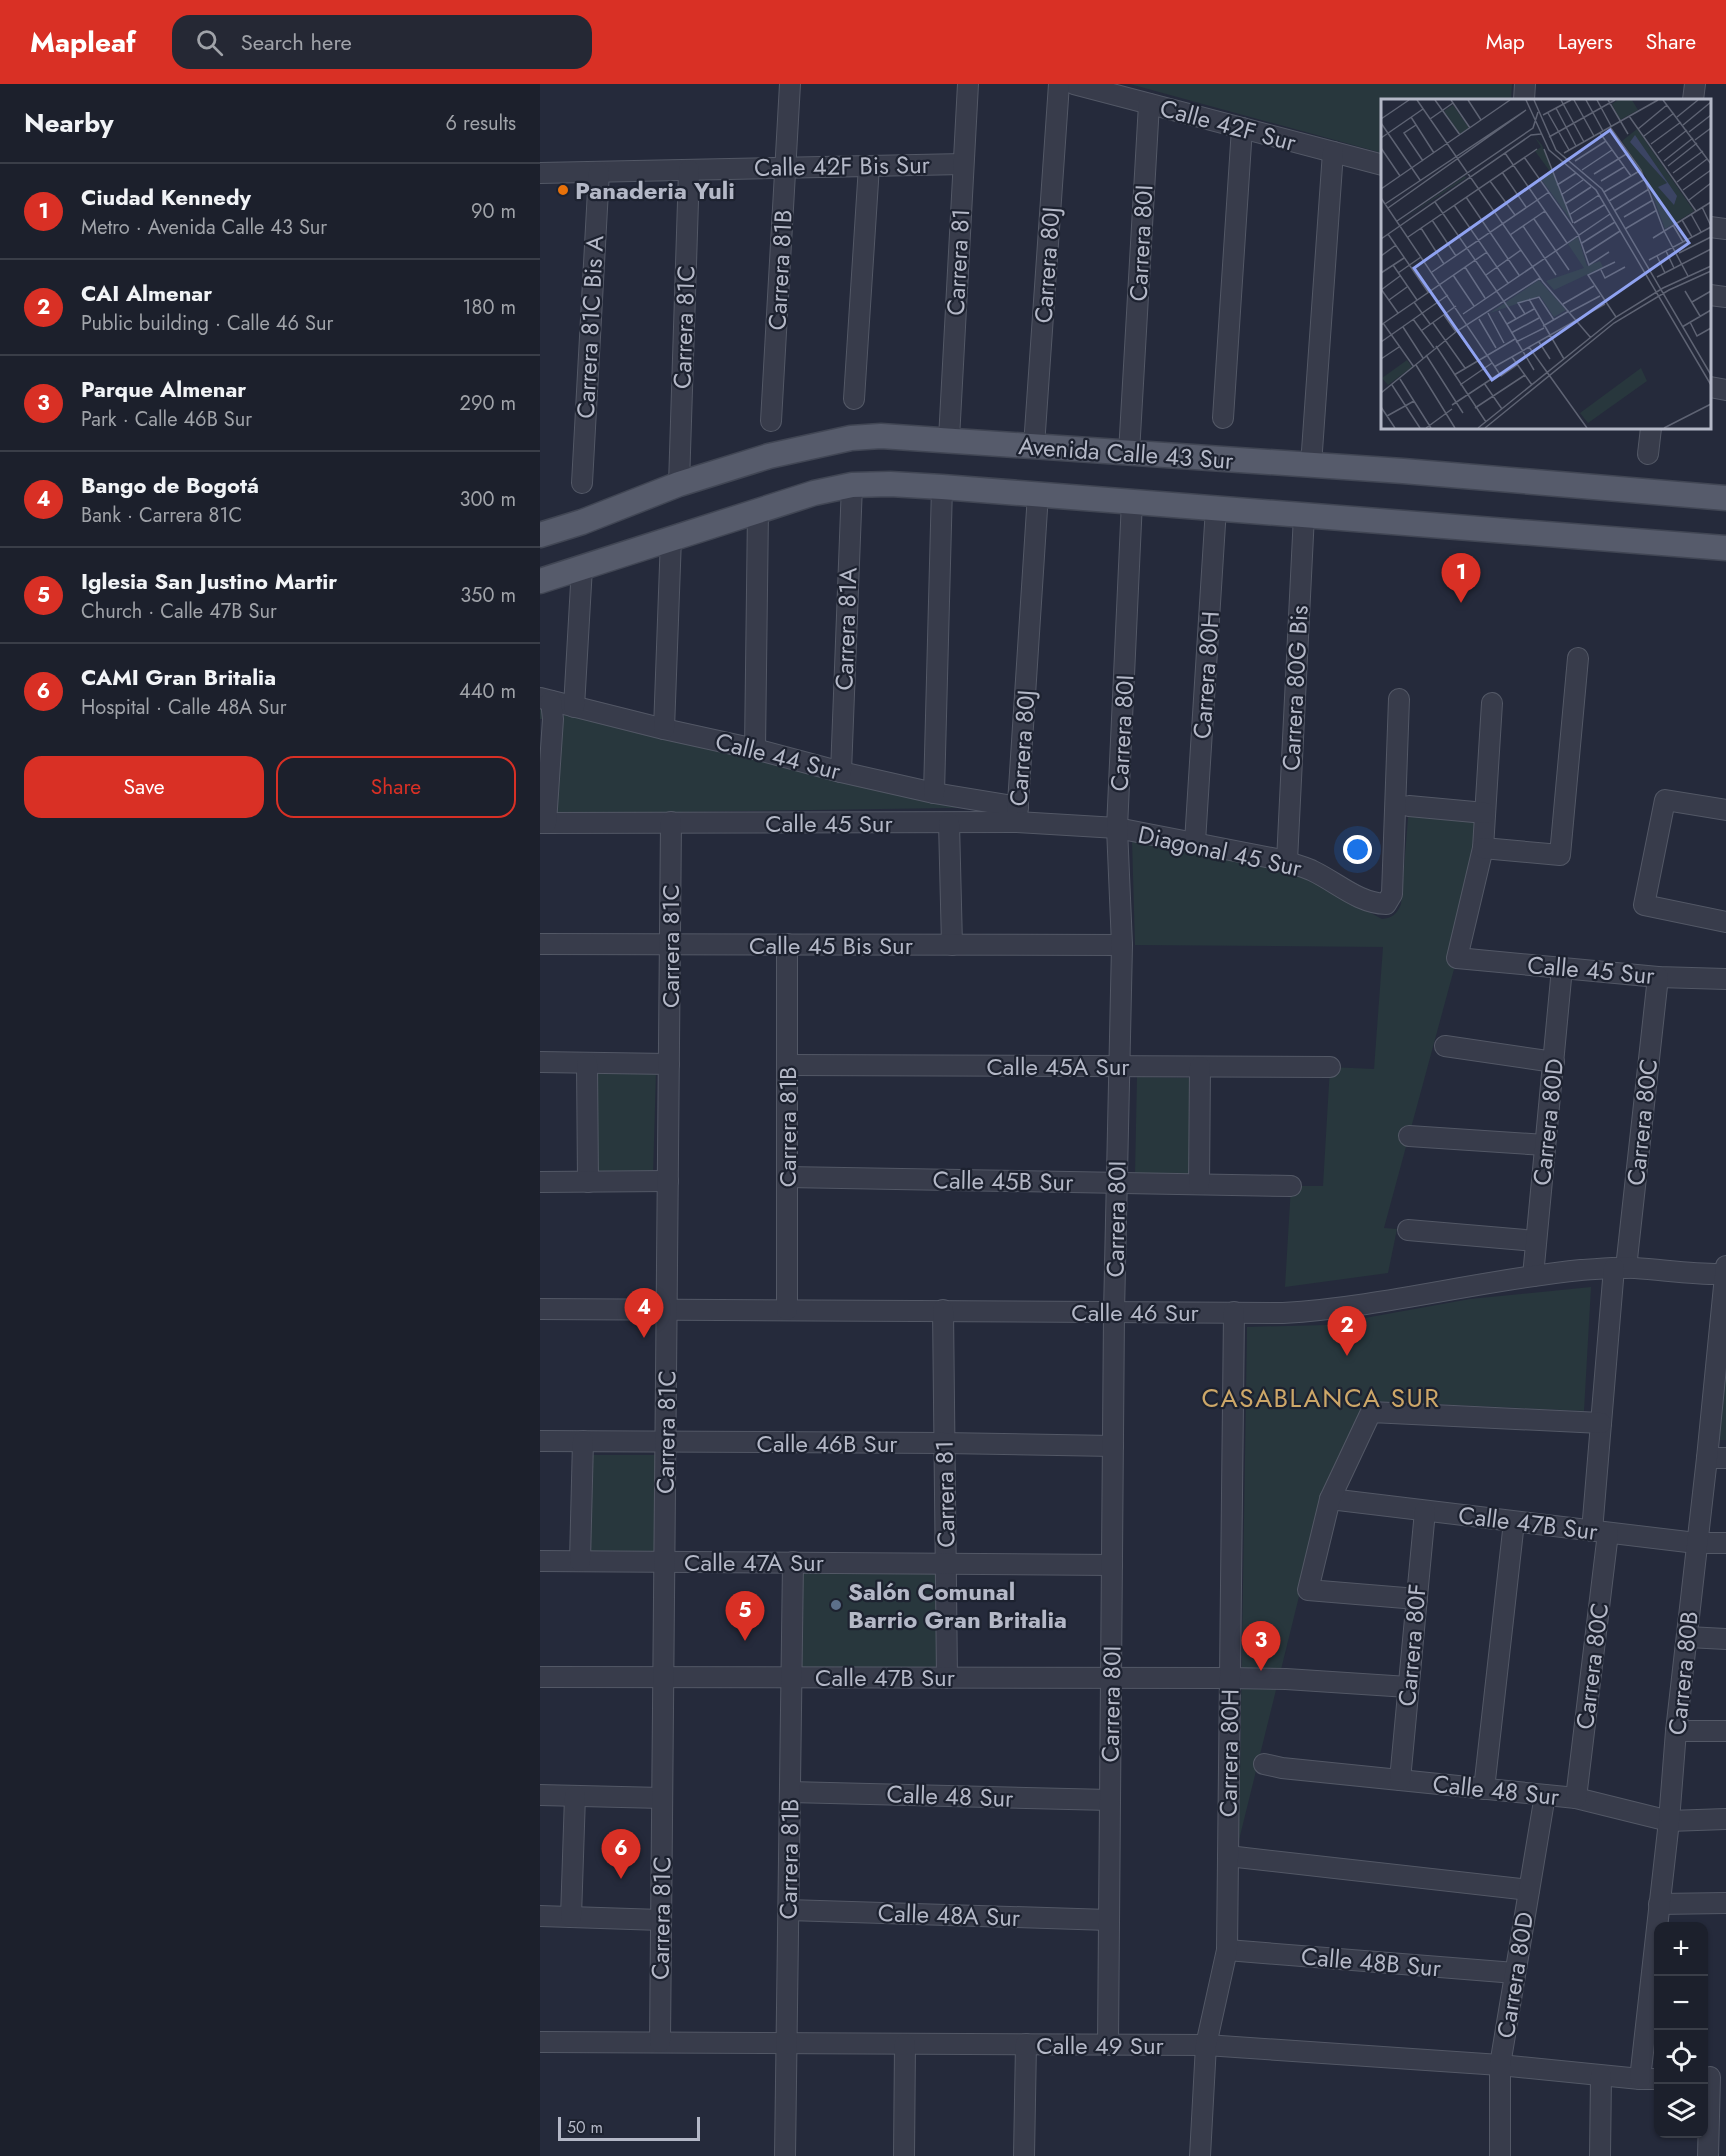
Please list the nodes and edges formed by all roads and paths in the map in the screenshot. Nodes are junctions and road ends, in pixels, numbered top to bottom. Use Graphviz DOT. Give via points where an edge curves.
graph roads {
  1 [pos="790,84"];
  2 [pos="968,84"];
  3 [pos="1059,84"];
  4 [pos="1074,84"];
  5 [pos="1525,84"];
  6 [pos="1695,84"];
  7 [pos="1524,99"];
  8 [pos="1693,99"];
  9 [pos="1149,104"];
  10 [pos="1242,128"];
  11 [pos="1333,152"];
  12 [pos="963,164"];
  13 [pos="1381,164"];
  14 [pos="869,166"];
  15 [pos="785,168"];
  16 [pos="689,170"];
  17 [pos="599,172"];
  18 [pos="540,173"];
  19 [pos="1711,227"];
  20 [pos="1726,230"];
  21 [pos="1711,295"];
  22 [pos="1726,297"];
  23 [pos="1711,387"];
  24 [pos="1726,390"];
  25 [pos="854,399"];
  26 [pos="1223,418"];
  27 [pos="771,421"];
  28 [pos="1651,429"];
  29 [pos="949,439"];
  30 [pos="1034,446"];
  31 [pos="1129,453"];
  32 [pos="1648,454"];
  33 [pos="1311,465"];
  34 [pos="582,483"];
  35 [pos="679,484"];
  36 [pos="852,485"];
  37 [pos="942,487"];
  38 [pos="1038,494"];
  39 [pos="1726,498"];
  40 [pos="1132,501"];
  41 [pos="1216,508"];
  42 [pos="758,510"];
  43 [pos="1304,515"];
  44 [pos="540,535"];
  45 [pos="671,538"];
  46 [pos="1726,548"];
  47 [pos="582,567"];
  48 [pos="540,581"];
  49 [pos="1578,658"];
  50 [pos="1399,699"];
  51 [pos="546,700"];
  52 [pos="1492,703"];
  53 [pos="574,707"];
  54 [pos="664,729"];
  55 [pos="755,749"];
  56 [pos="841,772"];
  57 [pos="934,793"];
  58 [pos="1409,806"];
  59 [pos="1726,810"];
  60 [pos="1485,813"];
  61 [pos="1018,814"];
  62 [pos="671,822"];
  63 [pos="543,823"];
  64 [pos="949,823"];
  65 [pos="1117,828"];
  66 [pos="1195,842"];
  67 [pos="1483,848"];
  68 [pos="1287,861"];
  69 [pos="1726,922"];
  70 [pos="540,944"];
  71 [pos="670,944"];
  72 [pos="787,944"];
  73 [pos="952,945"];
  74 [pos="1122,945"];
  75 [pos="1562,968"];
  76 [pos="1658,976"];
  77 [pos="1726,979"];
  78 [pos="1445,1046"];
  79 [pos="540,1062"];
  80 [pos="1554,1062"];
  81 [pos="587,1063"];
  82 [pos="669,1064"];
  83 [pos="787,1065"];
  84 [pos="1119,1066"];
  85 [pos="1200,1067"];
  86 [pos="1330,1067"];
  87 [pos="1409,1136"];
  88 [pos="1545,1145"];
  89 [pos="787,1177"];
  90 [pos="668,1181"];
  91 [pos="540,1182"];
  92 [pos="588,1182"];
  93 [pos="1117,1183"];
  94 [pos="1199,1184"];
  95 [pos="1292,1186"];
  96 [pos="1408,1230"];
  97 [pos="1536,1241"];
  98 [pos="1726,1266"];
  99 [pos="1620,1268"];
  100 [pos="1726,1274"];
  101 [pos="1533,1276"];
  102 [pos="540,1309"];
  103 [pos="667,1310"];
  104 [pos="787,1310"];
  105 [pos="943,1310"];
  106 [pos="1234,1312"];
  107 [pos="1114,1313"];
  108 [pos="1601,1423"];
  109 [pos="540,1441"];
  110 [pos="584,1442"];
  111 [pos="665,1442"];
  112 [pos="944,1443"];
  113 [pos="1113,1446"];
  114 [pos="1717,1458"];
  115 [pos="1330,1499"];
  116 [pos="1425,1511"];
  117 [pos="1514,1522"];
  118 [pos="1600,1532"];
  119 [pos="1696,1543"];
  120 [pos="1726,1543"];
  121 [pos="540,1561"];
  122 [pos="580,1561"];
  123 [pos="664,1562"];
  124 [pos="793,1562"];
  125 [pos="946,1563"];
  126 [pos="1112,1565"];
  127 [pos="1417,1599"];
  128 [pos="1688,1637"];
  129 [pos="1726,1639"];
  130 [pos="540,1677"];
  131 [pos="663,1677"];
  132 [pos="791,1677"];
  133 [pos="946,1677"];
  134 [pos="1111,1678"];
  135 [pos="1230,1678"];
  136 [pos="1408,1687"];
  137 [pos="1677,1731"];
  138 [pos="1726,1731"];
  139 [pos="1264,1764"];
  140 [pos="1400,1780"];
  141 [pos="1484,1789"];
  142 [pos="790,1792"];
  143 [pos="540,1795"];
  144 [pos="1545,1795"];
  145 [pos="575,1796"];
  146 [pos="662,1798"];
  147 [pos="1576,1798"];
  148 [pos="1110,1800"];
  149 [pos="1726,1819"];
  150 [pos="1670,1821"];
  151 [pos="1228,1856"];
  152 [pos="1529,1890"];
  153 [pos="1726,1903"];
  154 [pos="1659,1904"];
  155 [pos="788,1911"];
  156 [pos="540,1916"];
  157 [pos="571,1917"];
  158 [pos="661,1920"];
  159 [pos="1109,1920"];
  160 [pos="1227,1950"];
  161 [pos="1515,1974"];
  162 [pos="540,2042"];
  163 [pos="660,2042"];
  164 [pos="786,2043"];
  165 [pos="904,2044"];
  166 [pos="1026,2044"];
  167 [pos="1108,2045"];
  168 [pos="1206,2045"];
  169 [pos="1500,2066"];
  170 [pos="1601,2076"];
  171 [pos="1713,2077"];
  172 [pos="1649,2079"];
  173 [pos="785,2156"];
  174 [pos="904,2156"];
  175 [pos="1024,2156"];
  176 [pos="1200,2156"];
  177 [pos="1500,2156"];
  178 [pos="1600,2156"];
  179 [pos="1708,2156"];
  1 -- 15 [label="street, Carrera 81B"];
  2 -- 12 [label="street, Carrera 81"];
  3 -- 30 [label="street, Carrera 80J"];
  4 -- 9 [label="street, Calle 42F Sur"];
  5 -- 7 [label="street"];
  6 -- 8 [label="street"];
  9 -- 10 [label="street, Calle 42F Sur"];
  9 -- 31 [label="street, Carrera 80I"];
  10 -- 11 [label="street, Calle 42F Sur"];
  10 -- 26 [label="street"];
  11 -- 13 [label="street, Calle 42F Sur"];
  11 -- 33 [label="street"];
  12 -- 14 [label="street, Calle 42F Bis Sur"];
  12 -- 29 [label="street, Carrera 81"];
  14 -- 15 [label="street, Calle 42F Bis Sur"];
  14 -- 25 [label="street"];
  15 -- 16 [label="street, Calle 42F Bis Sur"];
  15 -- 27 [label="street, Carrera 81B"];
  16 -- 17 [label="street, Calle 42F Bis Sur"];
  16 -- 35 [label="street, Carrera 81C"];
  17 -- 18 [label="street, Calle 42F Bis Sur"];
  17 -- 34 [label="street, Carrera 81C Bis A"];
  19 -- 20 [label="street"];
  21 -- 22 [label="street"];
  23 -- 24 [label="street"];
  28 -- 32 [label="street"];
  29 -- 30 [label="main road, Avenida Calle 43 Sur"];
  29 -- 35 [label="main road, Avenida Calle 43 Sur" via="851,438 769,456"];
  30 -- 31 [label="main road, Avenida Calle 43 Sur"];
  31 -- 33 [label="main road, Avenida Calle 43 Sur"];
  33 -- 39 [label="main road, Avenida Calle 43 Sur"];
  35 -- 44 [label="main road, Avenida Calle 43 Sur"];
  36 -- 37 [label="main road, Avenida Calle 43 Sur"];
  36 -- 42 [label="main road, Avenida Calle 43 Sur"];
  36 -- 56 [label="street, Carrera 81A"];
  37 -- 38 [label="main road, Avenida Calle 43 Sur"];
  37 -- 57 [label="street"];
  38 -- 40 [label="main road, Avenida Calle 43 Sur"];
  38 -- 61 [label="street, Carrera 80J"];
  40 -- 41 [label="main road, Avenida Calle 43 Sur"];
  40 -- 65 [label="street, Carrera 80I"];
  41 -- 43 [label="main road, Avenida Calle 43 Sur"];
  41 -- 66 [label="street, Carrera 80H"];
  42 -- 45 [label="main road, Avenida Calle 43 Sur"];
  42 -- 55 [label="street"];
  43 -- 46 [label="main road, Avenida Calle 43 Sur"];
  43 -- 68 [label="street, Carrera 80G Bis"];
  45 -- 47 [label="main road, Avenida Calle 43 Sur"];
  45 -- 54 [label="street"];
  47 -- 48 [label="main road, Avenida Calle 43 Sur"];
  47 -- 53 [label="street"];
  49 -- 67 [label="street" via="1560,855"];
  50 -- 68 [label="street, Diagonal 45 Sur" via="1392,894 1386,904 1362,900 1313,871"];
  51 -- 53 [label="street, Calle 44 Sur"];
  51 -- 63 [label="street" via="553,719"];
  52 -- 60 [label="street"];
  53 -- 54 [label="street, Calle 44 Sur"];
  54 -- 55 [label="street, Calle 44 Sur"];
  55 -- 56 [label="street, Calle 44 Sur"];
  56 -- 57 [label="street, Calle 44 Sur"];
  57 -- 61 [label="street, Calle 44 Sur"];
  58 -- 60 [label="street"];
  59 -- 69 [label="street" via="1665,800 1644,905"];
  60 -- 67 [label="street"];
  61 -- 64 [label="street, Calle 45 Sur"];
  61 -- 65 [label="street, Calle 45 Sur"];
  62 -- 63 [label="street, Calle 45 Sur"];
  62 -- 64 [label="street, Calle 45 Sur"];
  62 -- 71 [label="street, Carrera 81C"];
  64 -- 73 [label="street"];
  65 -- 66 [label="street, Diagonal 45 Sur"];
  65 -- 74 [label="street, Carrera 80I"];
  66 -- 68 [label="street, Diagonal 45 Sur"];
  67 -- 75 [label="street, Calle 45 Sur" via="1457,958"];
  70 -- 71 [label="street, Calle 45 Bis Sur"];
  71 -- 72 [label="street, Calle 45 Bis Sur"];
  71 -- 82 [label="street, Carrera 81C"];
  72 -- 73 [label="street, Calle 45 Bis Sur"];
  72 -- 83 [label="street, Carrera 81B"];
  73 -- 74 [label="street, Calle 45 Bis Sur"];
  74 -- 84 [label="street, Carrera 80I"];
  75 -- 76 [label="street, Calle 45 Sur"];
  75 -- 80 [label="street, Carrera 80D"];
  76 -- 77 [label="street, Calle 45 Sur"];
  76 -- 99 [label="street, Carrera 80C"];
  78 -- 80 [label="street"];
  79 -- 81 [label="street"];
  80 -- 88 [label="street, Carrera 80D"];
  81 -- 82 [label="street"];
  81 -- 92 [label="street"];
  82 -- 90 [label="street, Carrera 81C"];
  83 -- 84 [label="street, Calle 45A Sur"];
  83 -- 89 [label="street, Carrera 81B"];
  84 -- 85 [label="street, Calle 45A Sur"];
  84 -- 93 [label="street, Carrera 80I"];
  85 -- 86 [label="street, Calle 45A Sur"];
  85 -- 94 [label="street"];
  87 -- 88 [label="street"];
  88 -- 97 [label="street, Carrera 80D"];
  89 -- 93 [label="street, Calle 45B Sur"];
  89 -- 104 [label="street, Carrera 81B"];
  90 -- 92 [label="street"];
  90 -- 103 [label="street, Carrera 81C"];
  91 -- 92 [label="street"];
  93 -- 94 [label="street, Calle 45B Sur"];
  93 -- 107 [label="street, Carrera 80I"];
  94 -- 95 [label="street, Calle 45B Sur"];
  96 -- 97 [label="street"];
  97 -- 101 [label="street, Carrera 80D"];
  98 -- 100 [label="street, Carrera 80B"];
  99 -- 100 [label="street, Calle 46 Sur"];
  99 -- 101 [label="street, Calle 46 Sur"];
  99 -- 108 [label="street, Carrera 80C"];
  100 -- 114 [label="street, Carrera 80B"];
  101 -- 106 [label="street, Calle 46 Sur" via="1363,1305 1283,1313"];
  102 -- 103 [label="street, Calle 46 Sur"];
  103 -- 104 [label="street, Calle 46 Sur"];
  103 -- 111 [label="street, Carrera 81C"];
  104 -- 105 [label="street, Calle 46 Sur"];
  105 -- 107 [label="street, Calle 46 Sur"];
  105 -- 112 [label="street, Carrera 81"];
  106 -- 107 [label="street, Calle 46 Sur"];
  106 -- 135 [label="street, Carrera 80H"];
  107 -- 113 [label="street, Carrera 80I"];
  108 -- 115 [label="street" via="1371,1412"];
  108 -- 118 [label="street, Carrera 80C"];
  109 -- 110 [label="street, Calle 46B Sur"];
  110 -- 111 [label="street, Calle 46B Sur"];
  110 -- 122 [label="street"];
  111 -- 112 [label="street, Calle 46B Sur"];
  111 -- 123 [label="street, Carrera 81C"];
  112 -- 113 [label="street, Calle 46B Sur"];
  112 -- 125 [label="street, Carrera 81"];
  113 -- 126 [label="street, Carrera 80I"];
  114 -- 119 [label="street, Carrera 80B"];
  115 -- 116 [label="street, Calle 47B Sur"];
  115 -- 127 [label="street" via="1308,1590"];
  116 -- 117 [label="street, Calle 47B Sur"];
  116 -- 127 [label="street, Carrera 80F"];
  117 -- 118 [label="street, Calle 47B Sur"];
  117 -- 141 [label="street"];
  118 -- 119 [label="street, Calle 47B Sur"];
  118 -- 147 [label="street, Carrera 80C"];
  119 -- 120 [label="street, Calle 47B Sur"];
  119 -- 128 [label="street, Carrera 80B"];
  121 -- 122 [label="street, Calle 47A Sur"];
  122 -- 123 [label="street, Calle 47A Sur"];
  123 -- 124 [label="street, Calle 47A Sur"];
  123 -- 131 [label="street, Carrera 81C"];
  124 -- 125 [label="street, Calle 47A Sur"];
  124 -- 132 [label="street, Carrera 81B"];
  125 -- 126 [label="street, Calle 47A Sur"];
  125 -- 133 [label="street, Carrera 81"];
  126 -- 134 [label="street, Carrera 80I"];
  127 -- 136 [label="street, Carrera 80F"];
  128 -- 129 [label="street"];
  128 -- 137 [label="street, Carrera 80B"];
  130 -- 131 [label="street, Calle 47B Sur"];
  131 -- 132 [label="street, Calle 47B Sur"];
  131 -- 146 [label="street, Carrera 81C"];
  132 -- 133 [label="street, Calle 47B Sur"];
  132 -- 142 [label="street, Carrera 81B"];
  133 -- 134 [label="street, Calle 47B Sur"];
  134 -- 135 [label="street, Calle 47B Sur"];
  134 -- 148 [label="street, Carrera 80I"];
  135 -- 136 [label="street"];
  135 -- 151 [label="street, Carrera 80H"];
  136 -- 140 [label="street, Carrera 80F"];
  137 -- 138 [label="street"];
  137 -- 150 [label="street, Carrera 80B"];
  139 -- 140 [label="street, Calle 48 Sur"];
  140 -- 141 [label="street, Calle 48 Sur"];
  141 -- 144 [label="street, Calle 48 Sur"];
  142 -- 148 [label="street, Calle 48 Sur"];
  142 -- 155 [label="street, Carrera 81B"];
  143 -- 145 [label="street"];
  144 -- 147 [label="street, Calle 48 Sur"];
  144 -- 152 [label="street, Carrera 80D"];
  145 -- 146 [label="street"];
  145 -- 157 [label="street"];
  146 -- 158 [label="street, Carrera 81C"];
  147 -- 150 [label="street, Calle 48 Sur"];
  148 -- 159 [label="street, Carrera 80I"];
  149 -- 150 [label="street, Calle 48 Sur"];
  150 -- 154 [label="street, Carrera 80B"];
  151 -- 152 [label="street"];
  151 -- 160 [label="street, Carrera 80H"];
  152 -- 161 [label="street, Carrera 80D"];
  153 -- 154 [label="street"];
  154 -- 172 [label="street, Carrera 80B"];
  155 -- 159 [label="street, Calle 48A Sur"];
  155 -- 164 [label="street, Carrera 81B"];
  156 -- 157 [label="street"];
  157 -- 158 [label="street"];
  158 -- 163 [label="street, Carrera 81C"];
  159 -- 167 [label="street, Carrera 80I"];
  160 -- 161 [label="street, Calle 48B Sur"];
  160 -- 168 [label="street, Carrera 80H"];
  161 -- 169 [label="street, Carrera 80D"];
  162 -- 163 [label="street, Calle 49 Sur"];
  163 -- 164 [label="street, Calle 49 Sur"];
  164 -- 165 [label="street, Calle 49 Sur"];
  164 -- 173 [label="street, Carrera 81B"];
  165 -- 166 [label="street, Calle 49 Sur"];
  165 -- 174 [label="street"];
  166 -- 167 [label="street, Calle 49 Sur"];
  166 -- 175 [label="street"];
  167 -- 168 [label="street, Calle 49 Sur"];
  168 -- 169 [label="street, Calle 49 Sur"];
  168 -- 176 [label="street, Carrera 80H"];
  169 -- 170 [label="street, Calle 49 Sur"];
  169 -- 177 [label="street, Carrera 80D"];
  170 -- 172 [label="street, Calle 49 Sur"];
  170 -- 178 [label="street"];
  171 -- 179 [label="street"];
}
